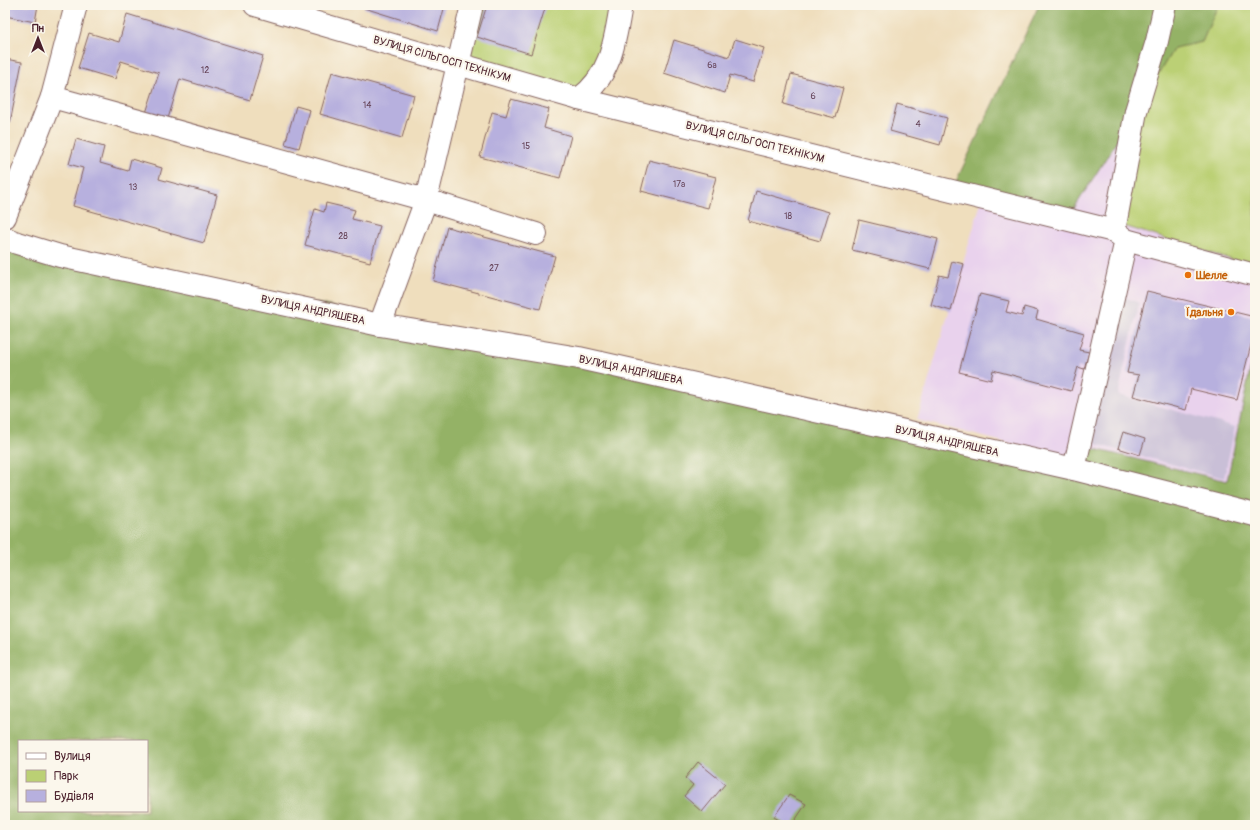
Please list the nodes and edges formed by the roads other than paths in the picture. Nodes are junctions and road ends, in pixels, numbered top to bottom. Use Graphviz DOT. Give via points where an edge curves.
graph roads {
  1 [pos="76,5"];
  2 [pos="255,5"];
  3 [pos="472,5"];
  4 [pos="621,5"];
  5 [pos="1164,5"];
  6 [pos="458,64"];
  7 [pos="52,97"];
  8 [pos="579,99"];
  9 [pos="426,200"];
  10 [pos="5,217"];
  11 [pos="536,234"];
  12 [pos="1120,235"];
  13 [pos="5,238"];
  14 [pos="1255,275"];
  15 [pos="380,325"];
  16 [pos="1074,469"];
  17 [pos="1255,515"];
  1 -- 7 [label="street"];
  2 -- 6 [label="street, ВУЛИЦЯ СІЛЬГОСП ТЕХНІКУМ"];
  3 -- 6 [label="street"];
  4 -- 8 [label="street" via="614,50 601,75"];
  5 -- 12 [label="street" via="1157,41 1136,111"];
  6 -- 8 [label="street, ВУЛИЦЯ СІЛЬГОСП ТЕХНІКУМ"];
  6 -- 9 [label="street"];
  7 -- 9 [label="street"];
  7 -- 10 [label="street"];
  8 -- 12 [label="street, ВУЛИЦЯ СІЛЬГОСП ТЕХНІКУМ"];
  9 -- 11 [label="street"];
  9 -- 15 [label="street"];
  12 -- 14 [label="street, ВУЛИЦЯ СІЛЬГОСП ТЕХНІКУМ"];
  12 -- 16 [label="street"];
  13 -- 15 [label="street, ВУЛИЦЯ АНДРІЯШЕВА" via="60,256"];
  15 -- 16 [label="street, ВУЛИЦЯ АНДРІЯШЕВА" via="579,358"];
  16 -- 17 [label="street, ВУЛИЦЯ АНДРІЯШЕВА"];
}
